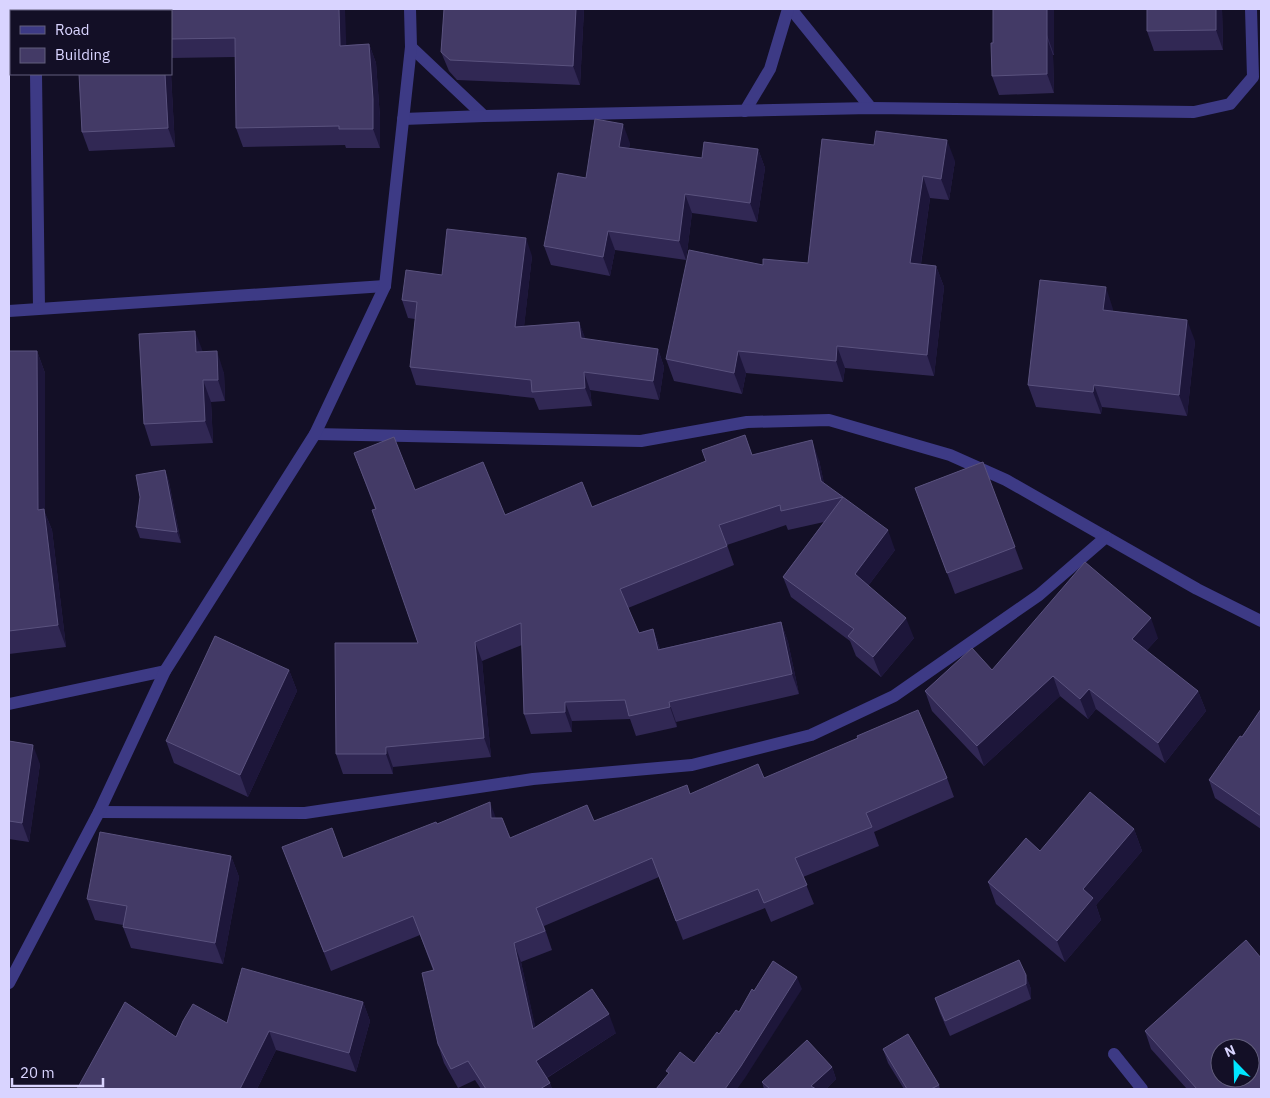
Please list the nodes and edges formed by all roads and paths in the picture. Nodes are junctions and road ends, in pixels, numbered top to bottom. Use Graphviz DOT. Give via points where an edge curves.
graph roads {
  1 [pos="410,9"];
  2 [pos="790,9"];
  3 [pos="1251,9"];
  4 [pos="411,47"];
  5 [pos="36,75"];
  6 [pos="871,108"];
  7 [pos="745,111"];
  8 [pos="484,116"];
  9 [pos="403,119"];
  10 [pos="385,286"];
  11 [pos="39,308"];
  12 [pos="9,311"];
  13 [pos="315,434"];
  14 [pos="1106,536"];
  15 [pos="1261,621"];
  16 [pos="165,671"];
  17 [pos="9,704"];
  18 [pos="100,812"];
  19 [pos="9,983"];
  20 [pos="1114,1054"];
  21 [pos="1142,1089"];
  1 -- 4 [label="street"];
  2 -- 6 [label="street"];
  2 -- 7 [label="street" via="770,68"];
  3 -- 6 [label="street" via="1253,77 1230,104 1194,112"];
  4 -- 8 [label="street"];
  4 -- 9 [label="street"];
  5 -- 11 [label="street"];
  6 -- 7 [label="street"];
  7 -- 8 [label="street"];
  8 -- 9 [label="street"];
  9 -- 10 [label="street"];
  10 -- 11 [label="street"];
  10 -- 13 [label="street"];
  11 -- 12 [label="street"];
  13 -- 14 [label="street" via="641,441 747,422 829,420 950,455 1006,480"];
  13 -- 16 [label="street"];
  14 -- 15 [label="street" via="1196,589"];
  14 -- 18 [label="street" via="1039,595 894,696 811,735 692,765 533,779 305,813"];
  16 -- 17 [label="street"];
  16 -- 18 [label="street"];
  18 -- 19 [label="street"];
  20 -- 21 [label="street"];
}
